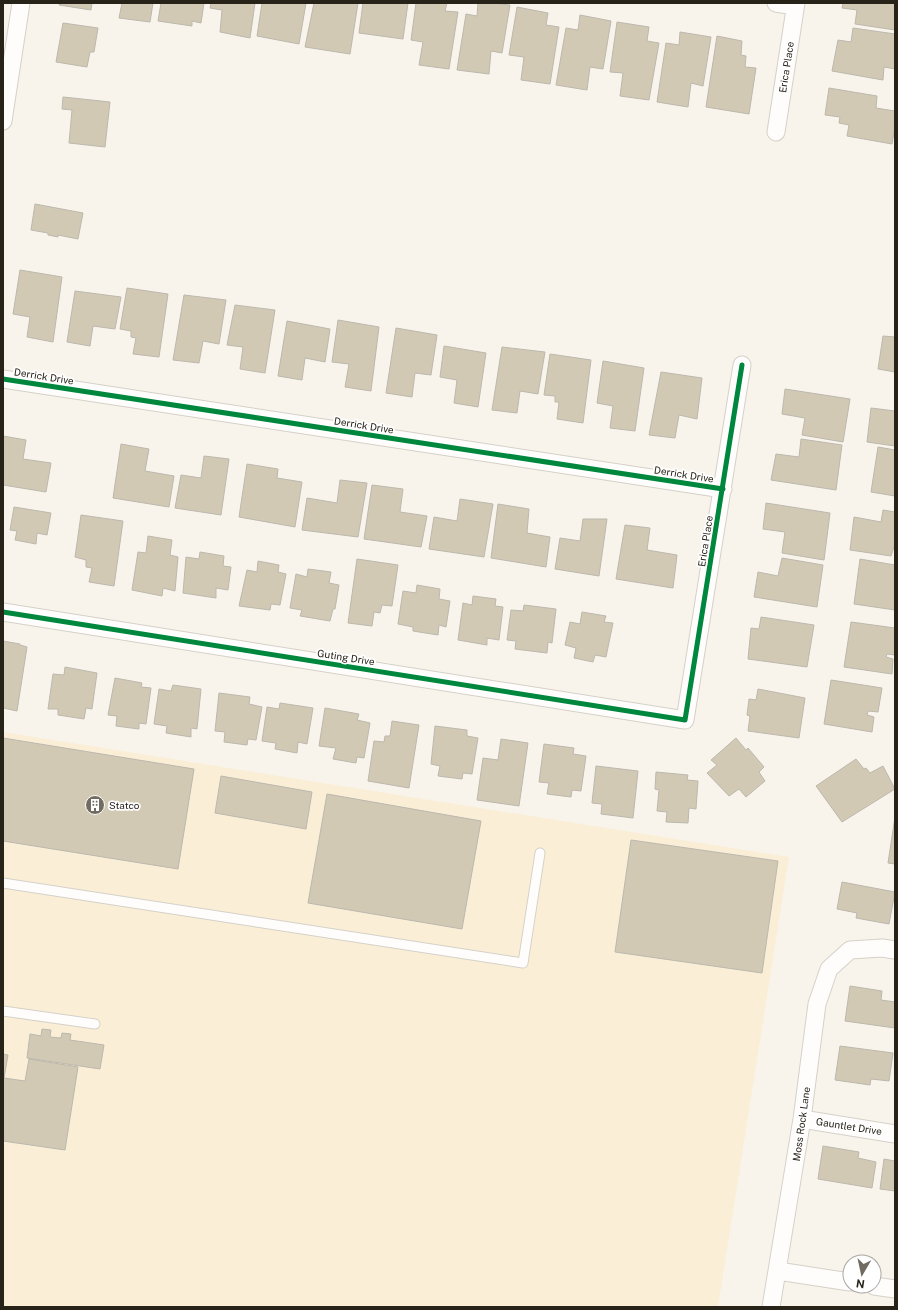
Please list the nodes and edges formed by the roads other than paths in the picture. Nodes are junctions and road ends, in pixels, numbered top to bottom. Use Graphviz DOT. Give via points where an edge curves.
graph roads {
  1 [pos="21,3"];
  2 [pos="776,3"];
  3 [pos="795,4"];
  4 [pos="3,121"];
  5 [pos="776,132"];
  6 [pos="742,365"];
  7 [pos="3,379"];
  8 [pos="723,489"];
  9 [pos="3,612"];
  10 [pos="685,720"];
  11 [pos="540,853"];
  12 [pos="3,883"];
  13 [pos="895,950"];
  14 [pos="3,1011"];
  15 [pos="95,1024"];
  16 [pos="802,1119"];
  17 [pos="895,1134"];
  18 [pos="778,1271"];
  19 [pos="842,1281"];
  20 [pos="882,1287"];
  21 [pos="895,1289"];
  22 [pos="771,1307"];
  1 -- 4 [label="street"];
  2 -- 3 [label="street"];
  3 -- 5 [label="street, Erica Place"];
  6 -- 8 [label="street, Erica Place"];
  7 -- 8 [label="street, Derrick Drive"];
  8 -- 10 [label="street, Erica Place"];
  9 -- 10 [label="street, Guting Drive"];
  11 -- 12 [label="lane" via="523,963"];
  13 -- 16 [label="street, Moss Rock Lane" via="850,950 829,969 817,1004"];
  14 -- 15 [label="lane"];
  16 -- 17 [label="street, Gauntlet Drive"];
  16 -- 18 [label="street, Moss Rock Lane"];
  18 -- 19 [label="street"];
  18 -- 22 [label="street, Moss Rock Lane"];
  20 -- 21 [label="street"];
}
